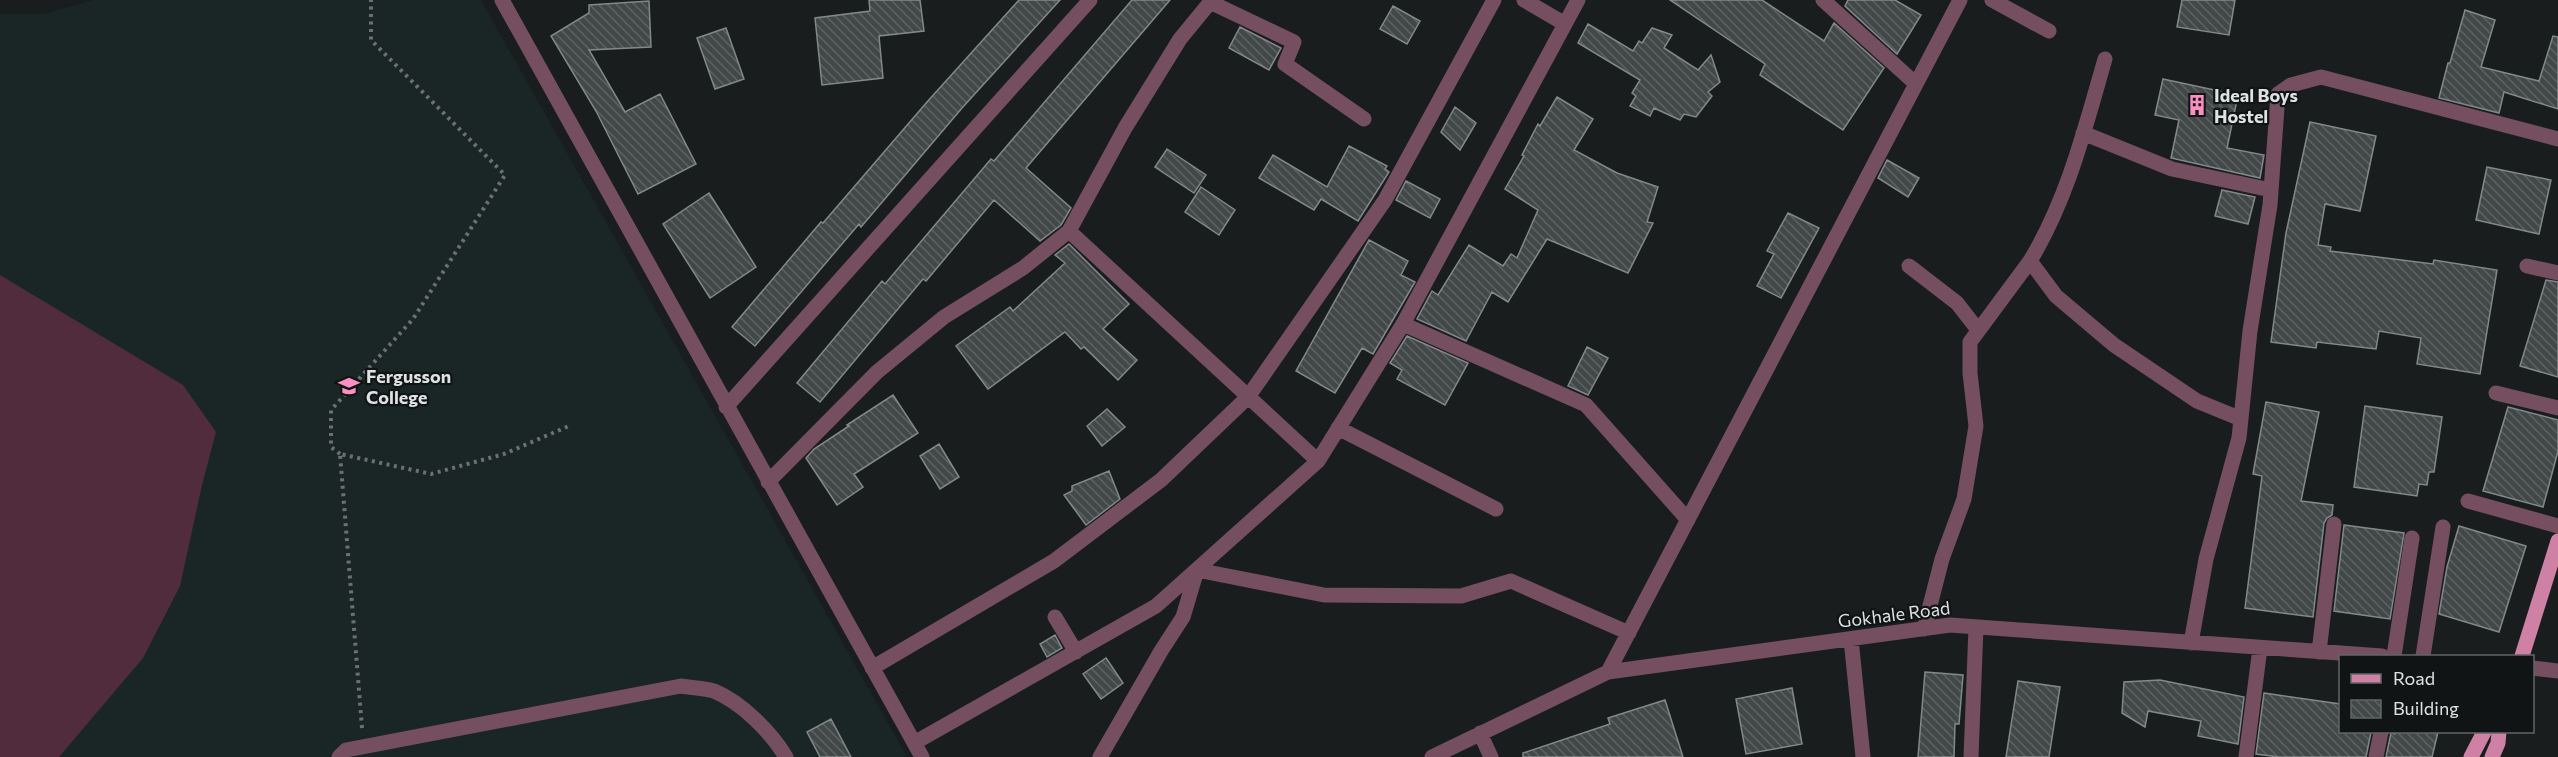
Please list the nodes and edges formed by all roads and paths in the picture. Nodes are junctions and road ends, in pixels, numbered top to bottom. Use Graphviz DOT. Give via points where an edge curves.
graph roads {
  1 [pos="371,0"];
  2 [pos="502,0"];
  3 [pos="1090,0"];
  4 [pos="1494,0"];
  5 [pos="1524,0"];
  6 [pos="1578,0"];
  7 [pos="1823,0"];
  8 [pos="1960,0"];
  9 [pos="1992,0"];
  10 [pos="1211,1"];
  11 [pos="1564,24"];
  12 [pos="2049,31"];
  13 [pos="2105,58"];
  14 [pos="1916,84"];
  15 [pos="1364,120"];
  16 [pos="2083,134"];
  17 [pos="2558,139"];
  18 [pos="2271,190"];
  19 [pos="1069,231"];
  20 [pos="2030,261"];
  21 [pos="1909,266"];
  22 [pos="2527,267"];
  23 [pos="2558,273"];
  24 [pos="1403,324"];
  25 [pos="1978,330"];
  26 [pos="2496,393"];
  27 [pos="1248,397"];
  28 [pos="726,407"];
  29 [pos="2558,408"];
  30 [pos="2241,419"];
  31 [pos="569,426"];
  32 [pos="1338,428"];
  33 [pos="340,454"];
  34 [pos="1318,461"];
  35 [pos="768,482"];
  36 [pos="2468,501"];
  37 [pos="1496,508"];
  38 [pos="1688,520"];
  39 [pos="2334,524"];
  40 [pos="2558,526"];
  41 [pos="2443,527"];
  42 [pos="2412,538"];
  43 [pos="2558,541"];
  44 [pos="1197,570"];
  45 [pos="1055,617"];
  46 [pos="1976,627"];
  47 [pos="1924,629"];
  48 [pos="1629,633"];
  49 [pos="1851,639"];
  50 [pos="2191,643"];
  51 [pos="2260,648"];
  52 [pos="1076,652"];
  53 [pos="2319,652"];
  54 [pos="2357,655"];
  55 [pos="2394,655"];
  56 [pos="2423,655"];
  57 [pos="2523,655"];
  58 [pos="872,668"];
  59 [pos="2534,668"];
  60 [pos="2558,671"];
  61 [pos="1608,672"];
  62 [pos="2381,733"];
  63 [pos="2483,733"];
  64 [pos="2499,733"];
  65 [pos="1480,734"];
  66 [pos="914,743"];
  67 [pos="364,747"];
  68 [pos="339,757"];
  69 [pos="786,757"];
  70 [pos="922,757"];
  71 [pos="1100,757"];
  72 [pos="1432,757"];
  73 [pos="1491,757"];
  74 [pos="1863,757"];
  75 [pos="1971,757"];
  76 [pos="2246,757"];
  77 [pos="2376,757"];
  78 [pos="2471,757"];
  79 [pos="2492,757"];
  1 -- 33 [label="path" via="371,40 505,175 412,319 331,410 331,447"];
  2 -- 28 [label="street"];
  3 -- 28 [label="street"];
  4 -- 27 [label="street" via="1385,200"];
  5 -- 11 [label="street"];
  6 -- 11 [label="street"];
  7 -- 14 [label="street"];
  8 -- 14 [label="street"];
  9 -- 12 [label="street"];
  10 -- 15 [label="street" via="1294,42 1285,64"];
  10 -- 19 [label="street" via="1180,39 1125,128"];
  11 -- 24 [label="street"];
  13 -- 16 [label="street"];
  14 -- 38 [label="street"];
  16 -- 18 [label="street" via="2172,169"];
  16 -- 20 [label="street" via="2050,227"];
  17 -- 18 [label="street" via="2320,77 2290,85 2276,98"];
  18 -- 30 [label="street"];
  19 -- 27 [label="street"];
  19 -- 35 [label="street" via="1023,268 944,317 877,372"];
  20 -- 25 [label="street"];
  20 -- 30 [label="street" via="2055,296 2114,345 2197,401"];
  21 -- 25 [label="street" via="1957,303"];
  22 -- 23 [label="street"];
  24 -- 32 [label="street"];
  24 -- 38 [label="street" via="1586,405"];
  25 -- 47 [label="street" via="1970,342 1976,426 1964,499 1942,559"];
  26 -- 29 [label="street"];
  27 -- 34 [label="street"];
  27 -- 58 [label="street" via="1161,480 1054,561"];
  28 -- 35 [label="street"];
  30 -- 50 [label="street" via="2206,559"];
  31 -- 33 [label="path" via="504,454 431,474"];
  32 -- 34 [label="street"];
  32 -- 37 [label="street"];
  33 -- 67 [label="path"];
  34 -- 44 [label="street"];
  35 -- 58 [label="street"];
  36 -- 40 [label="street"];
  38 -- 48 [label="street"];
  39 -- 53 [label="street"];
  41 -- 56 [label="street"];
  42 -- 55 [label="street"];
  43 -- 57 [label="main road"];
  44 -- 48 [label="street" via="1324,595 1461,596 1511,581"];
  44 -- 52 [label="street" via="1156,606"];
  44 -- 71 [label="street" via="1184,617"];
  45 -- 52 [label="street"];
  46 -- 47 [label="street, Gokhale Road"];
  46 -- 50 [label="street, Gokhale Road"];
  46 -- 75 [label="street"];
  47 -- 49 [label="street, Gokhale Road"];
  48 -- 61 [label="street"];
  49 -- 61 [label="street, Gokhale Road"];
  49 -- 74 [label="street"];
  50 -- 51 [label="street, Gokhale Road"];
  51 -- 53 [label="street, Gokhale Road"];
  51 -- 76 [label="street"];
  52 -- 66 [label="street"];
  53 -- 54 [label="street, Gokhale Road"];
  58 -- 66 [label="street"];
  59 -- 60 [label="street"];
  61 -- 65 [label="street, Gokhale Road"];
  62 -- 77 [label="street"];
  63 -- 78 [label="main road"];
  64 -- 79 [label="main road"];
  65 -- 72 [label="street, Gokhale Road"];
  65 -- 73 [label="street"];
  66 -- 70 [label="street"];
  67 -- 68 [label="street" via="346,750"];
  67 -- 69 [label="street" via="681,687 714,691 749,713"];
}
